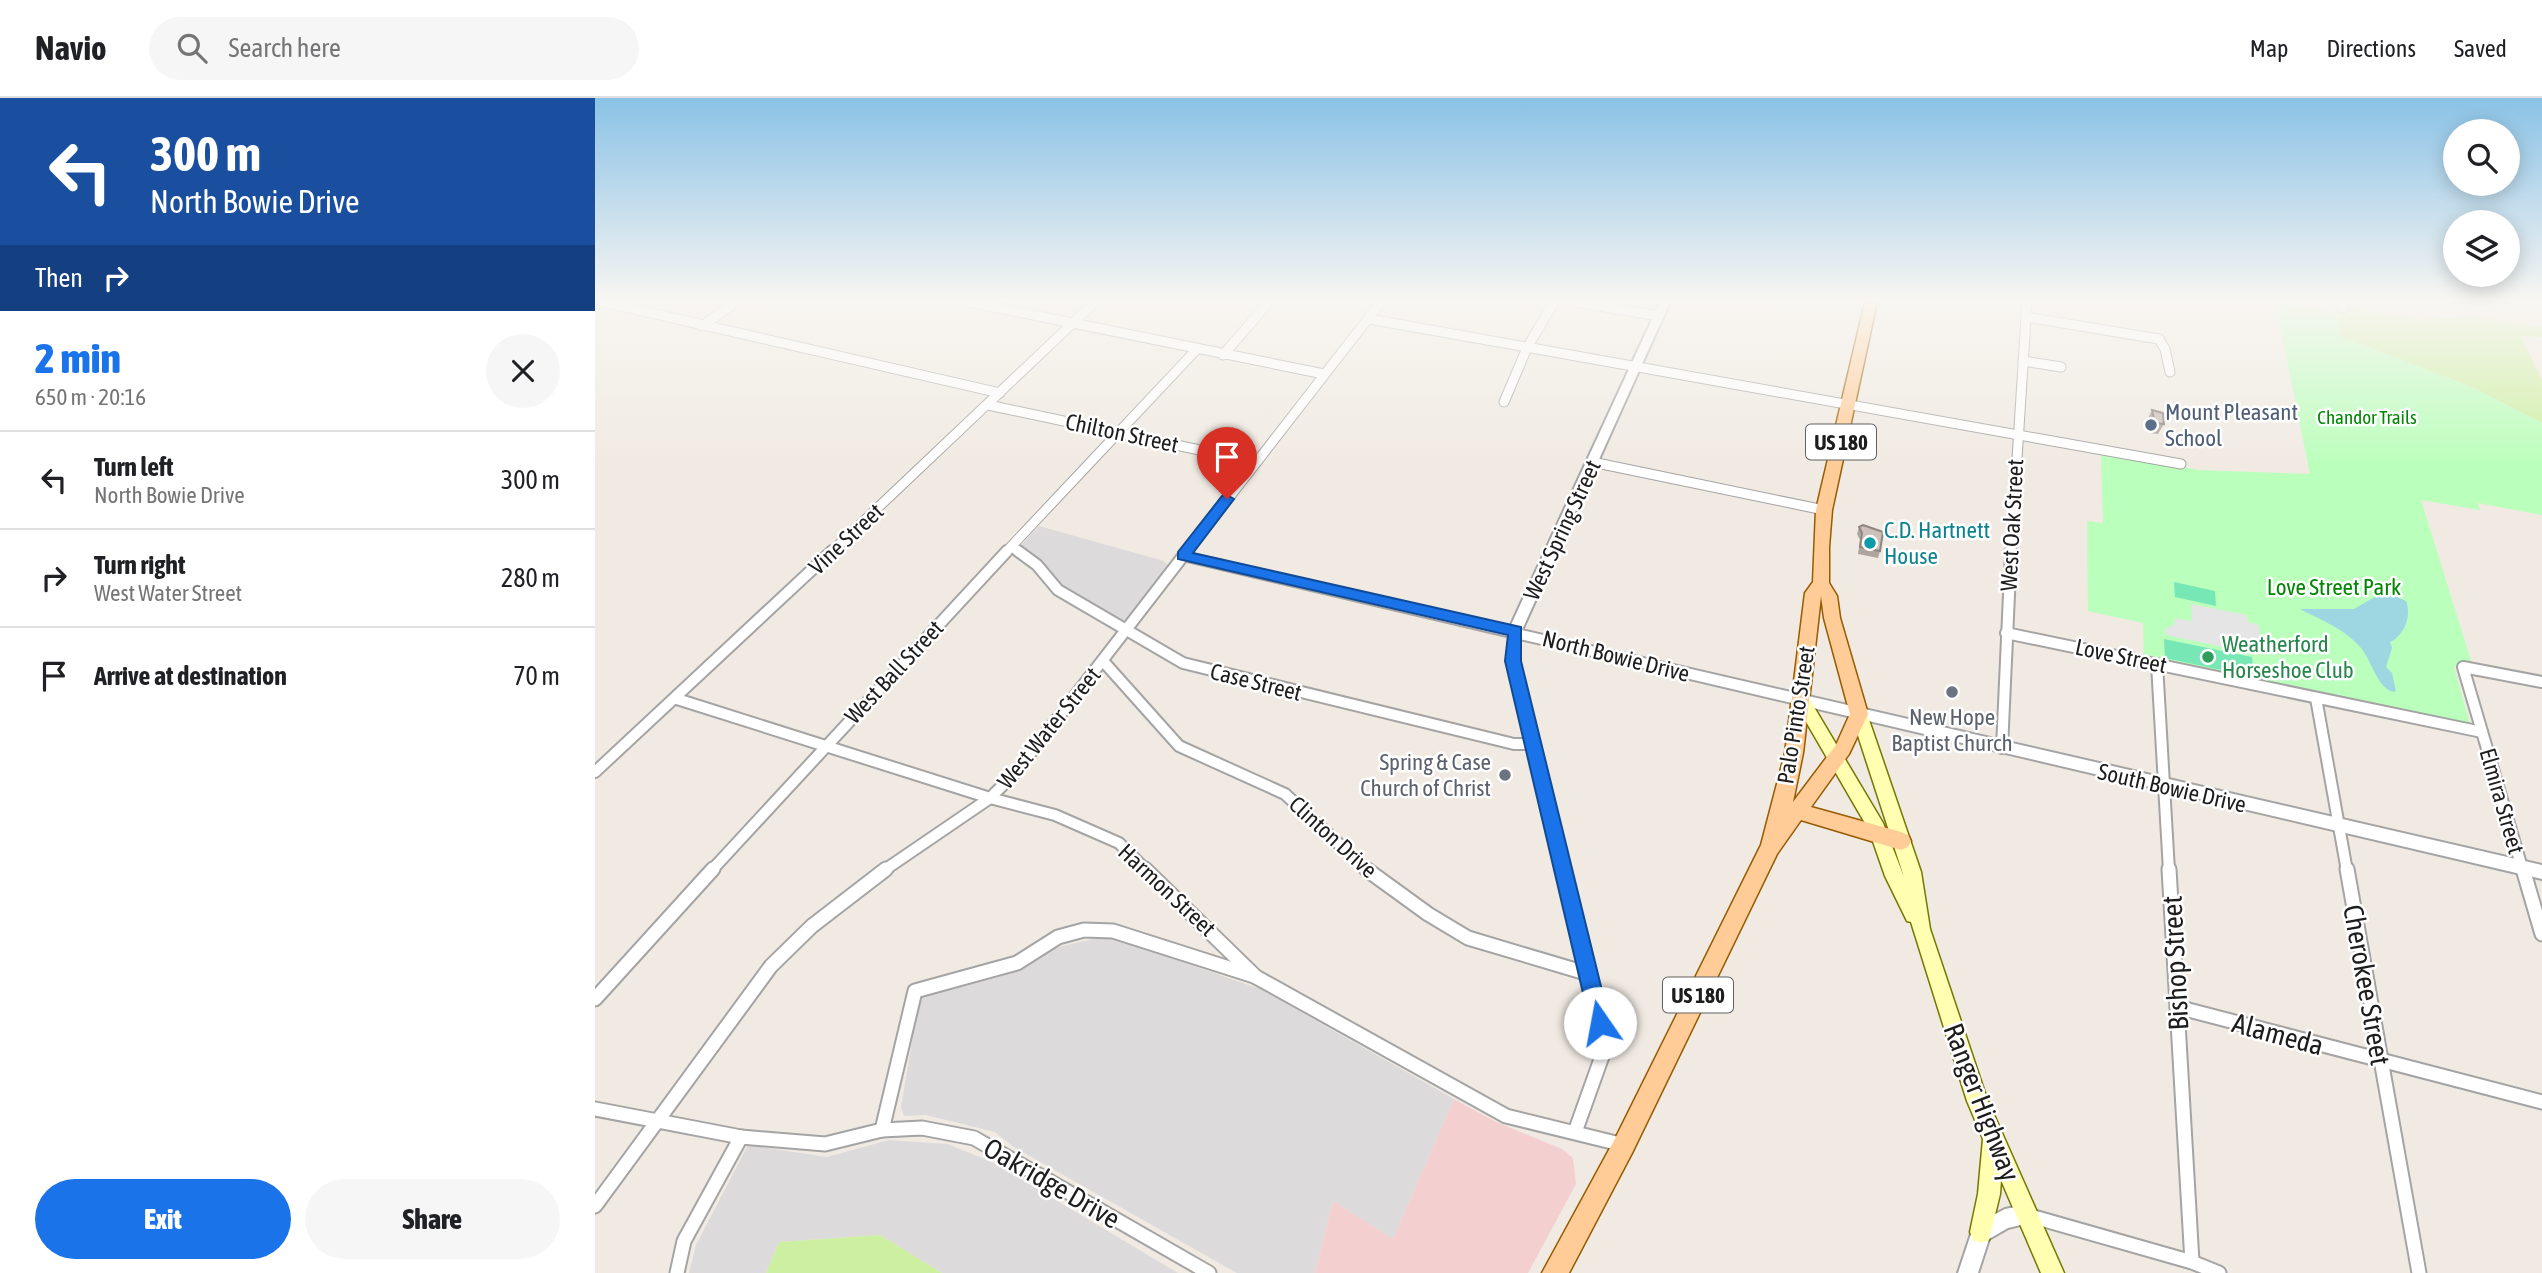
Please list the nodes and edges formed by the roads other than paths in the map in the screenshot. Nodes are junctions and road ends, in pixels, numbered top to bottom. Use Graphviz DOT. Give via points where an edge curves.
graph roads {
  1 [pos="839,357"];
  2 [pos="1037,357"];
  3 [pos="1189,357"];
  4 [pos="1233,357"];
  5 [pos="1338,357"];
  6 [pos="1524,357"];
  7 [pos="1581,357"];
  8 [pos="1640,357"];
  9 [pos="1860,357"];
  10 [pos="2023,357"];
  11 [pos="2167,357"];
  12 [pos="2023,361"];
  13 [pos="1636,366"];
  14 [pos="2061,367"];
  15 [pos="2170,372"];
  16 [pos="1324,374"];
  17 [pos="1000,393"];
  18 [pos="1504,402"];
  19 [pos="988,405"];
  20 [pos="1850,406"];
  21 [pos="1117,432"];
  22 [pos="2017,435"];
  23 [pos="1256,462"];
  24 [pos="1592,463"];
  25 [pos="2181,464"];
  26 [pos="1824,510"];
  27 [pos="1012,547"];
  28 [pos="1183,556"];
  29 [pos="1822,616"];
  30 [pos="1125,631"];
  31 [pos="1515,631"];
  32 [pos="2006,633"];
  33 [pos="1103,661"];
  34 [pos="2157,664"];
  35 [pos="2542,682"];
  36 [pos="2316,698"];
  37 [pos="677,699"];
  38 [pos="1802,701"];
  39 [pos="1859,714"];
  40 [pos="2482,732"];
  41 [pos="1533,744"];
  42 [pos="824,746"];
  43 [pos="2003,748"];
  44 [pos="1836,757"];
  45 [pos="595,772"];
  46 [pos="2165,787"];
  47 [pos="990,798"];
  48 [pos="1788,808"];
  49 [pos="2339,826"];
  50 [pos="1880,835"];
  51 [pos="1902,841"];
  52 [pos="2522,868"];
  53 [pos="2542,873"];
  54 [pos="1921,929"];
  55 [pos="2542,934"];
  56 [pos="1589,974"];
  57 [pos="1256,977"];
  58 [pos="595,999"];
  59 [pos="2178,1007"];
  60 [pos="2381,1061"];
  61 [pos="2542,1102"];
  62 [pos="595,1109"];
  63 [pos="658,1121"];
  64 [pos="882,1130"];
  65 [pos="1576,1132"];
  66 [pos="741,1137"];
  67 [pos="1992,1137"];
  68 [pos="1624,1145"];
  69 [pos="595,1206"];
  70 [pos="2026,1215"];
  71 [pos="1981,1233"];
  72 [pos="2192,1262"];
  73 [pos="677,1273"];
  74 [pos="1209,1273"];
  75 [pos="1555,1273"];
  76 [pos="1968,1273"];
  77 [pos="2053,1273"];
  78 [pos="2219,1273"];
  79 [pos="2419,1273"];
  1 -- 17 [label="street"];
  2 -- 17 [label="street, Vine Street"];
  3 -- 21 [label="street, West Ball Street"];
  4 -- 16 [label="street"];
  5 -- 16 [label="street, West Water Street"];
  6 -- 18 [label="street"];
  7 -- 13 [label="street"];
  8 -- 13 [label="street, West Spring Street"];
  9 -- 20 [label="main road, Palo Pinto Street / US 180"];
  10 -- 12 [label="street, West Oak Street"];
  11 -- 15 [label="street"];
  12 -- 14 [label="street"];
  12 -- 22 [label="street, West Oak Street"];
  13 -- 20 [label="street"];
  13 -- 24 [label="street, West Spring Street"];
  16 -- 23 [label="street, West Water Street"];
  17 -- 19 [label="street, Vine Street"];
  19 -- 21 [label="street, Chilton Street"];
  19 -- 37 [label="street, Vine Street"];
  20 -- 22 [label="street"];
  20 -- 26 [label="main road, Palo Pinto Street / US 180"];
  21 -- 23 [label="street, Chilton Street"];
  21 -- 27 [label="street, West Ball Street"];
  22 -- 25 [label="street"];
  22 -- 32 [label="street, West Oak Street"];
  23 -- 28 [label="street, West Water Street"];
  24 -- 26 [label="street"];
  24 -- 31 [label="street, West Spring Street"];
  26 -- 29 [label="main road, Palo Pinto Street / US 180" via="1821,583 1813,593"];
  27 -- 30 [label="street, Case Street" via="1037,565 1058,590"];
  27 -- 42 [label="street, West Ball Street"];
  28 -- 30 [label="street, West Water Street"];
  28 -- 31 [label="street, North Bowie Drive"];
  29 -- 38 [label="main road, Palo Pinto Street / US 180"];
  29 -- 39 [label="main road, Palo Pinto Street" via="1828,639 1842,655"];
  30 -- 33 [label="street, West Water Street"];
  30 -- 41 [label="street, Case Street" via="1207,671 1514,744"];
  31 -- 38 [label="street, North Bowie Drive"];
  31 -- 41 [label="street, West Spring Street" via="1513,661"];
  32 -- 34 [label="street, Love Street"];
  32 -- 43 [label="street, West Oak Street"];
  33 -- 47 [label="street, West Water Street" via="1016,772"];
  33 -- 56 [label="street, Clinton Drive" via="1179,746 1285,794 1355,861 1428,914 1468,938"];
  34 -- 36 [label="street, Love Street"];
  34 -- 46 [label="street, Bishop Street"];
  35 -- 40 [label="street, Elmira Street" via="2463,667"];
  36 -- 40 [label="street, Love Street"];
  36 -- 49 [label="street, Cherokee Street"];
  37 -- 42 [label="street, Harmon Street"];
  37 -- 45 [label="street, Vine Street"];
  38 -- 39 [label="street, South Bowie Drive"];
  38 -- 44 [label="main road, Ranger Highway"];
  38 -- 48 [label="main road, Palo Pinto Street / US 180" via="1794,753 1797,776"];
  39 -- 43 [label="street, South Bowie Drive"];
  39 -- 44 [label="main road, US 180"];
  39 -- 51 [label="main road, Ranger Highway"];
  40 -- 52 [label="street, Elmira Street"];
  41 -- 56 [label="street, West Spring Street"];
  42 -- 47 [label="street, Harmon Street"];
  42 -- 58 [label="street, West Ball Street"];
  43 -- 46 [label="street, South Bowie Drive"];
  44 -- 48 [label="main road, US 180"];
  44 -- 50 [label="main road, Ranger Highway"];
  46 -- 49 [label="street, South Bowie Drive"];
  46 -- 59 [label="street, Bishop Street"];
  47 -- 57 [label="street, Harmon Street" via="1055,815 1119,843"];
  47 -- 63 [label="street, West Water Street" via="858,888 812,926 771,966"];
  48 -- 50 [label="main road"];
  48 -- 68 [label="main road, US 180"];
  49 -- 52 [label="street, South Bowie Drive"];
  49 -- 60 [label="street, Cherokee Street"];
  50 -- 51 [label="main road"];
  50 -- 54 [label="main road, Ranger Highway" via="1894,876"];
  51 -- 54 [label="main road, Ranger Highway"];
  52 -- 53 [label="street, South Bowie Drive"];
  52 -- 55 [label="street, Elmira Street"];
  54 -- 67 [label="main road, Ranger Highway"];
  56 -- 65 [label="street, West Spring Street" via="1605,1048"];
  57 -- 64 [label="street" via="1113,931 1084,930 1058,937 1017,963 915,991"];
  57 -- 65 [label="street, Harmon Street" via="1506,1116"];
  59 -- 60 [label="street, Alameda"];
  59 -- 72 [label="street, Bishop Street"];
  60 -- 61 [label="street, Alameda"];
  60 -- 79 [label="street, Cherokee Street"];
  62 -- 63 [label="street, Oakridge Drive"];
  63 -- 66 [label="street, Oakridge Drive"];
  63 -- 69 [label="street, West Water Street"];
  64 -- 66 [label="street, Oakridge Drive" via="825,1144"];
  64 -- 74 [label="street, Oakridge Drive" via="922,1128 974,1138"];
  65 -- 68 [label="street, Harmon Street"];
  66 -- 73 [label="street" via="684,1241"];
  67 -- 70 [label="main road, Ranger Highway"];
  67 -- 71 [label="main road" via="1989,1194"];
  68 -- 75 [label="main road, US 180"];
  70 -- 71 [label="street" via="2005,1219"];
  70 -- 72 [label="street"];
  70 -- 77 [label="main road, Ranger Highway"];
  71 -- 76 [label="street"];
  72 -- 78 [label="street"];
}
